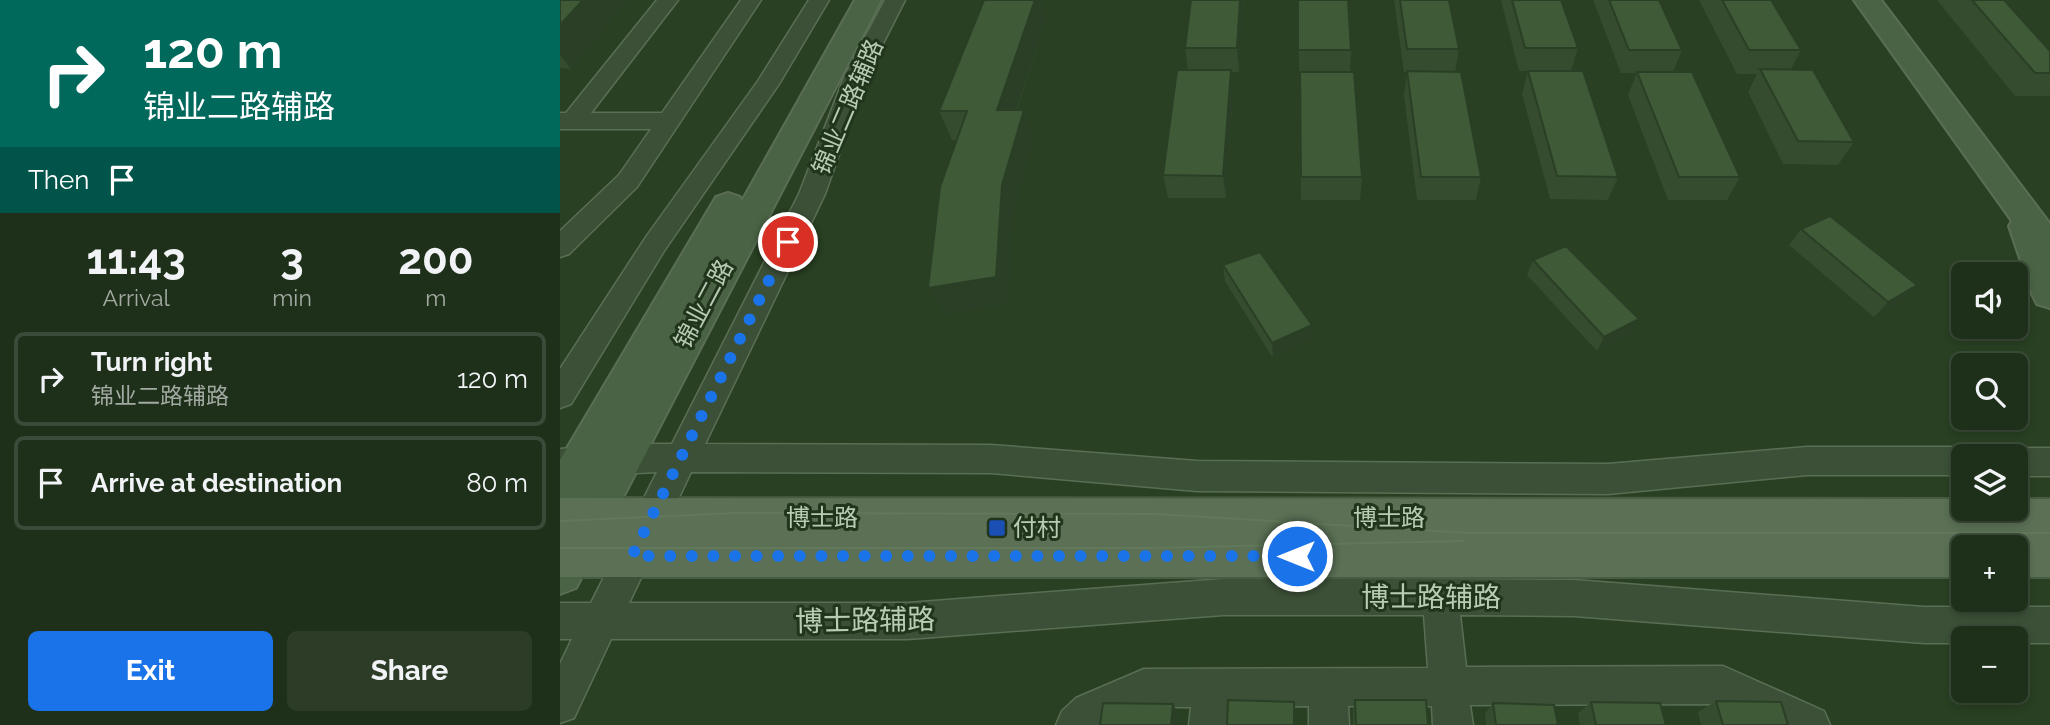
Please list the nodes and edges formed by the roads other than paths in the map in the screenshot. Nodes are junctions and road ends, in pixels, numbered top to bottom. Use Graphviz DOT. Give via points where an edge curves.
graph roads {
  1 [pos="668,0"];
  2 [pos="751,0"];
  3 [pos="819,0"];
  4 [pos="845,0"];
  5 [pos="868,0"];
  6 [pos="895,0"];
  7 [pos="1867,0"];
  8 [pos="1889,0"];
  9 [pos="567,121"];
  10 [pos="670,121"];
  11 [pos="2035,209"];
  12 [pos="560,247"];
  13 [pos="2050,249"];
  14 [pos="2050,294"];
  15 [pos="560,395"];
  16 [pos="621,458"];
  17 [pos="680,459"];
  18 [pos="1951,461"];
  19 [pos="2028,461"];
  20 [pos="2050,461"];
  21 [pos="570,463"];
  22 [pos="2050,519"];
  23 [pos="566,536"];
  24 [pos="641,537"];
  25 [pos="1951,556"];
  26 [pos="2028,556"];
  27 [pos="2050,556"];
  28 [pos="1440,597"];
  29 [pos="560,621"];
  30 [pos="601,621"];
  31 [pos="2050,625"];
  32 [pos="1449,687"];
  33 [pos="560,704"];
  34 [pos="1210,707"];
  35 [pos="1329,707"];
  36 [pos="1084,721"];
  37 [pos="1802,724"];
  38 [pos="1453,725"];
  1 -- 9 [label="street"];
  2 -- 10 [label="street"];
  3 -- 15 [label="street"];
  4 -- 21 [label="main road, 锦业二路"];
  5 -- 16 [label="main road, 锦业二路"];
  6 -- 17 [label="street, 锦业二路辅路" via="856,75 812,194"];
  7 -- 11 [label="main road"];
  8 -- 11 [label="main road"];
  9 -- 10 [label="street"];
  10 -- 12 [label="street" via="628,181"];
  11 -- 13 [label="main road"];
  11 -- 14 [label="main road"];
  16 -- 17 [label="street"];
  16 -- 21 [label="street"];
  16 -- 23 [label="main road, 锦业二路"];
  17 -- 18 [label="street" via="992,459 1197,476 1608,479 1807,461"];
  17 -- 24 [label="street, 锦业二路辅路"];
  19 -- 20 [label="street"];
  21 -- 23 [label="main road, 锦业二路"];
  22 -- 24 [label="main road, 博士路"];
  23 -- 24 [label="main road, 博士路"];
  24 -- 25 [label="main road, 博士路"];
  24 -- 30 [label="street, 锦业二路辅路"];
  26 -- 27 [label="main road"];
  28 -- 30 [label="street, 博士路辅路" via="1223,597 908,621"];
  28 -- 31 [label="street, 博士路辅路" via="1574,598 1924,625"];
  28 -- 32 [label="street"];
  29 -- 30 [label="street, 博士路辅路"];
  30 -- 33 [label="street, 锦业二路辅路"];
  32 -- 35 [label="street"];
  32 -- 37 [label="street" via="1723,685"];
  32 -- 38 [label="street"];
  34 -- 35 [label="street"];
  34 -- 36 [label="street" via="1144,688"];
}
